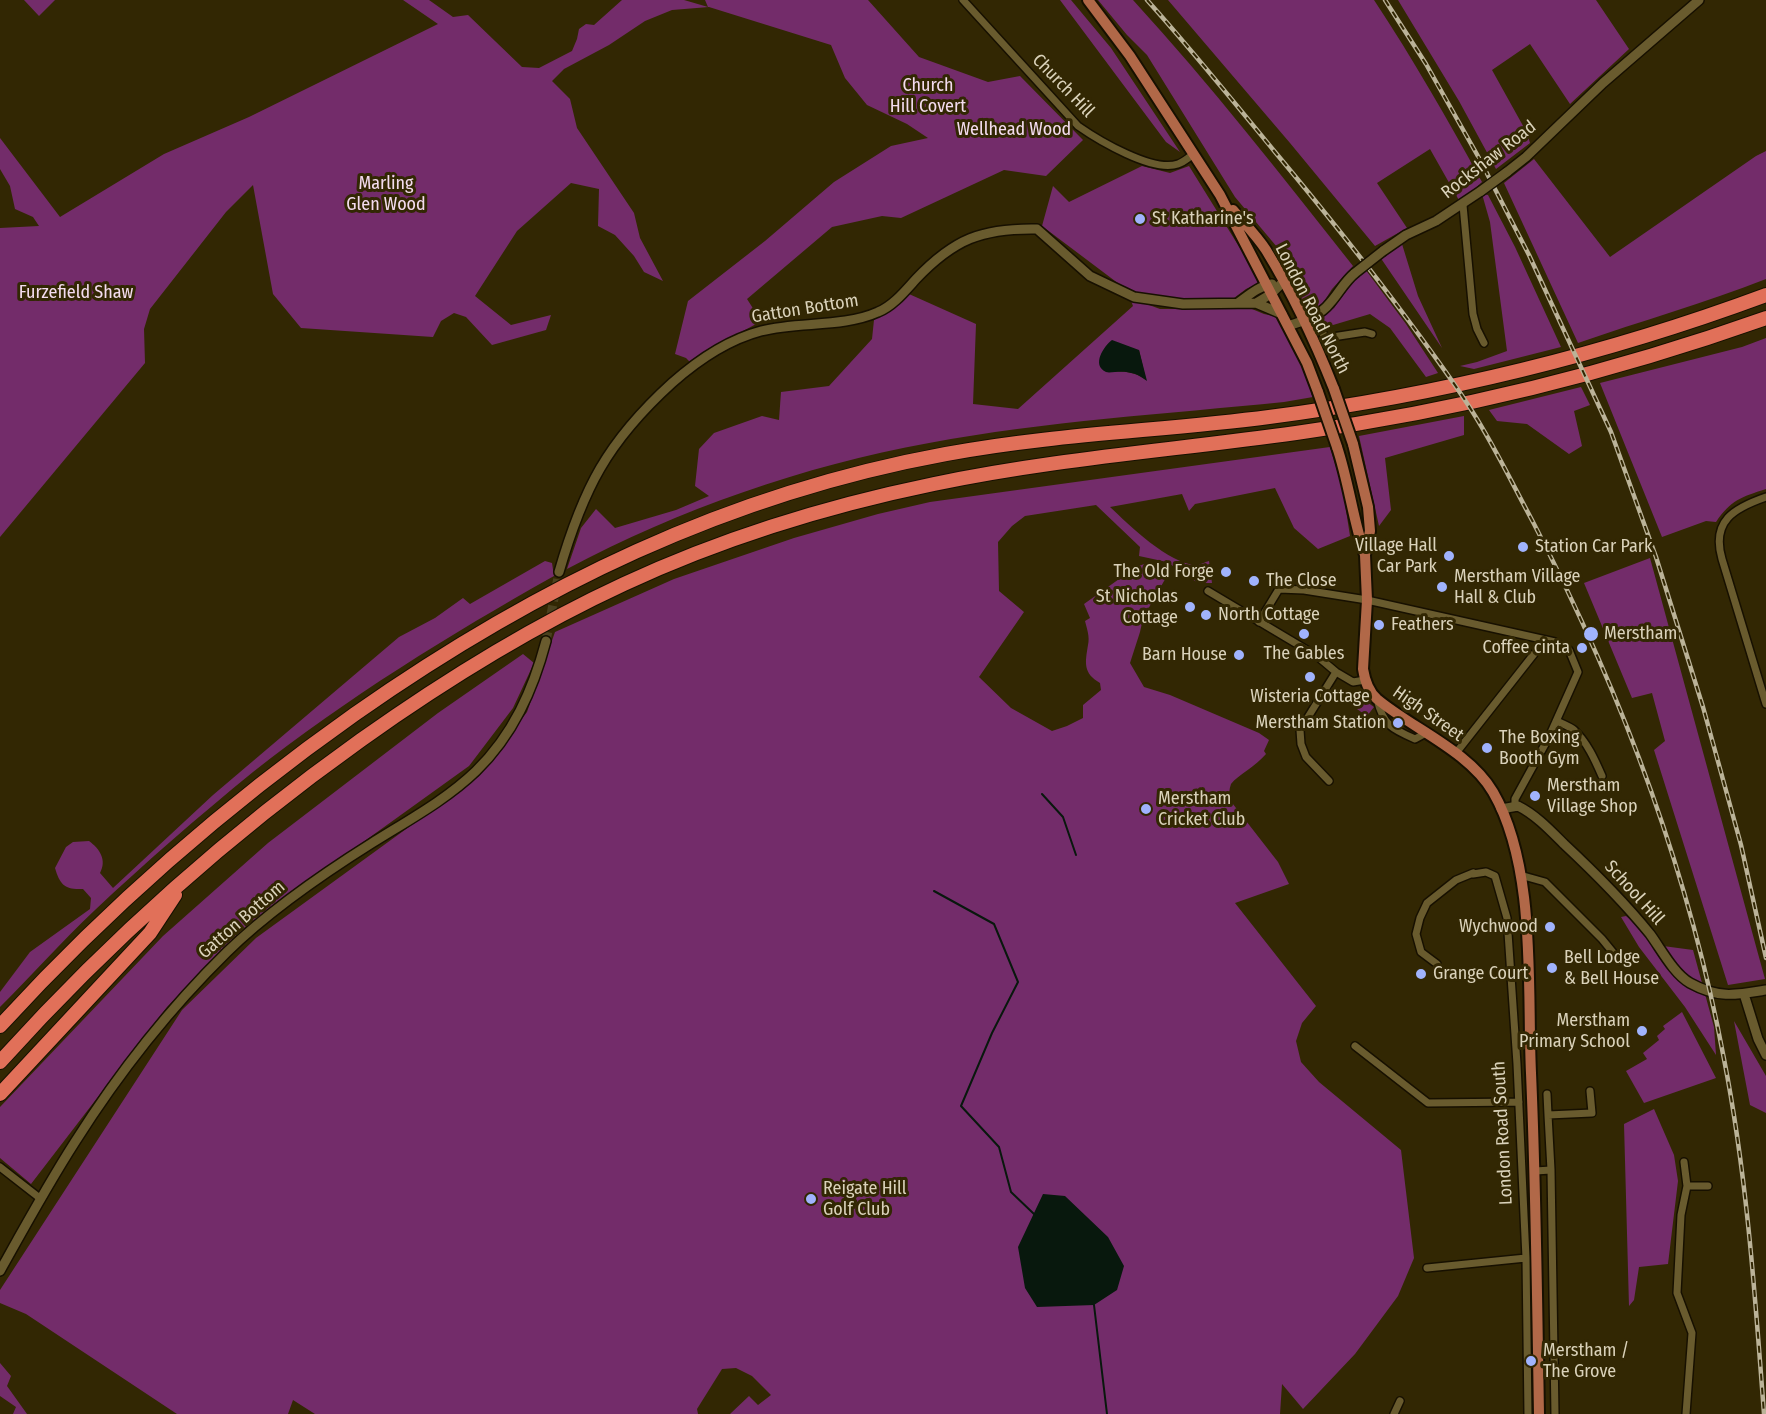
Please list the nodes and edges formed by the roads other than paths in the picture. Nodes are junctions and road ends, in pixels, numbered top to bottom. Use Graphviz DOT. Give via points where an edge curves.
graph roads {
  1 [pos="963,0"];
  2 [pos="1088,0"];
  3 [pos="1699,0"];
  4 [pos="1194,154"];
  5 [pos="1220,195"];
  6 [pos="1463,205"];
  7 [pos="1283,282"];
  8 [pos="1269,289"];
  9 [pos="1766,295"];
  10 [pos="1238,303"];
  11 [pos="1256,303"];
  12 [pos="1282,314"];
  13 [pos="1766,318"];
  14 [pos="1308,319"];
  15 [pos="1288,326"];
  16 [pos="1372,334"];
  17 [pos="1484,343"];
  18 [pos="1766,496"];
  19 [pos="1365,555"];
  20 [pos="559,572"];
  21 [pos="1208,591"];
  22 [pos="1367,600"];
  23 [pos="1258,622"];
  24 [pos="1545,640"];
  25 [pos="546,641"];
  26 [pos="1336,672"];
  27 [pos="1365,680"];
  28 [pos="1766,704"];
  29 [pos="1557,721"];
  30 [pos="1456,753"];
  31 [pos="1602,776"];
  32 [pos="1329,781"];
  33 [pos="1515,805"];
  34 [pos="1501,809"];
  35 [pos="1520,875"];
  36 [pos="184,881"];
  37 [pos="1620,961"];
  38 [pos="1437,964"];
  39 [pos="1766,990"];
  40 [pos="1744,994"];
  41 [pos="0,1026"];
  42 [pos="1355,1046"];
  43 [pos="1766,1055"];
  44 [pos="0,1062"];
  45 [pos="1590,1091"];
  46 [pos="0,1094"];
  47 [pos="1547,1094"];
  48 [pos="1519,1102"];
  49 [pos="1548,1115"];
  50 [pos="1534,1152"];
  51 [pos="1521,1153"];
  52 [pos="1684,1162"];
  53 [pos="0,1167"];
  54 [pos="1551,1170"];
  55 [pos="1536,1171"];
  56 [pos="1687,1185"];
  57 [pos="1708,1186"];
  58 [pos="41,1199"];
  59 [pos="1526,1258"];
  60 [pos="1427,1268"];
  61 [pos="0,1272"];
  62 [pos="1400,1401"];
  63 [pos="1394,1414"];
  64 [pos="1528,1414"];
  65 [pos="1539,1414"];
  66 [pos="1555,1414"];
  67 [pos="1686,1414"];
  1 -- 4 [label="street, Church Hill" via="1078,126 1099,141 1165,165 1177,165"];
  2 -- 4 [label="main road, London Road North"];
  3 -- 6 [label="street, Rockshaw Road, bridge" via="1603,83 1526,157"];
  4 -- 5 [label="main road, London Road North"];
  5 -- 7 [label="main road, London Road North" via="1262,244"];
  5 -- 8 [label="main road, London Road North"];
  6 -- 14 [label="street, Rockshaw Road, bridge" via="1383,250 1346,280 1330,304"];
  6 -- 17 [label="street" via="1473,314"];
  7 -- 8 [label="street"];
  7 -- 14 [label="main road, London Road North"];
  8 -- 10 [label="street"];
  8 -- 11 [label="street"];
  8 -- 12 [label="main road, London Road North"];
  9 -- 41 [label="highway" via="1639,337 1449,385 1236,422 1070,436 945,454 823,482 685,530 591,571 516,611 409,677 315,743 145,881"];
  10 -- 11 [label="street, Gatton Bottom"];
  10 -- 20 [label="street, Gatton Bottom" via="1183,304 1134,297 1090,276 1037,229 984,233 971,238 936,259 879,312 761,331 721,346 693,365 642,411 609,453 583,500"];
  11 -- 12 [label="street"];
  12 -- 15 [label="main road, London Road North"];
  13 -- 36 [label="highway" via="1617,365 1450,406 1301,433 976,475 856,501 777,524 624,584 481,661 337,757 247,826"];
  14 -- 15 [label="street, Rockshaw Road"];
  14 -- 16 [label="street" via="1326,338"];
  14 -- 19 [label="main road, London Road North, bridge" via="1353,444 1368,507 1370,531"];
  15 -- 19 [label="main road, London Road North, bridge" via="1307,363 1346,472"];
  18 -- 28 [label="street" via="1732,512 1720,529 1719,549"];
  19 -- 22 [label="main road, London Road North"];
  21 -- 23 [label="street"];
  22 -- 23 [label="street" via="1280,589"];
  22 -- 24 [label="street"];
  22 -- 27 [label="main road"];
  23 -- 26 [label="street" via="1317,656"];
  24 -- 29 [label="street" via="1564,646 1578,672"];
  24 -- 30 [label="street"];
  25 -- 58 [label="street, Gatton Bottom" via="515,722 475,772 310,885 229,950 176,1006 120,1077"];
  26 -- 27 [label="street" via="1353,682"];
  26 -- 32 [label="street" via="1300,730 1300,744 1306,757"];
  27 -- 30 [label="main road, High Street" via="1377,699"];
  29 -- 31 [label="street" via="1580,738"];
  29 -- 33 [label="street"];
  30 -- 34 [label="main road, High Street" via="1485,781"];
  33 -- 34 [label="street"];
  33 -- 40 [label="street, School Hill" via="1544,824 1587,865 1649,933 1683,979 1722,995"];
  34 -- 35 [label="main road, London Road South"];
  35 -- 37 [label="street" via="1545,882"];
  35 -- 50 [label="main road, London Road South" via="1526,927"];
  36 -- 44 [label="highway" via="100,958"];
  36 -- 46 [label="highway" via="150,933"];
  38 -- 48 [label="street, London Road South" via="1421,952 1416,934 1427,903 1456,880 1473,873 1495,876 1507,918"];
  39 -- 40 [label="street, School Hill"];
  40 -- 43 [label="street"];
  42 -- 48 [label="street" via="1428,1103"];
  45 -- 49 [label="street" via="1592,1113"];
  47 -- 49 [label="street"];
  48 -- 51 [label="street, London Road South"];
  49 -- 54 [label="street"];
  50 -- 51 [label="street"];
  50 -- 55 [label="main road, London Road South"];
  51 -- 59 [label="street, London Road South"];
  52 -- 56 [label="street"];
  53 -- 58 [label="street"];
  54 -- 55 [label="street, London Road South"];
  54 -- 66 [label="street"];
  55 -- 65 [label="main road, London Road South"];
  56 -- 57 [label="street"];
  56 -- 67 [label="street" via="1681,1215 1677,1293 1692,1333"];
  58 -- 61 [label="street, Gatton Bottom"];
  59 -- 60 [label="street"];
  59 -- 64 [label="street, London Road South"];
  62 -- 63 [label="street"];
}
